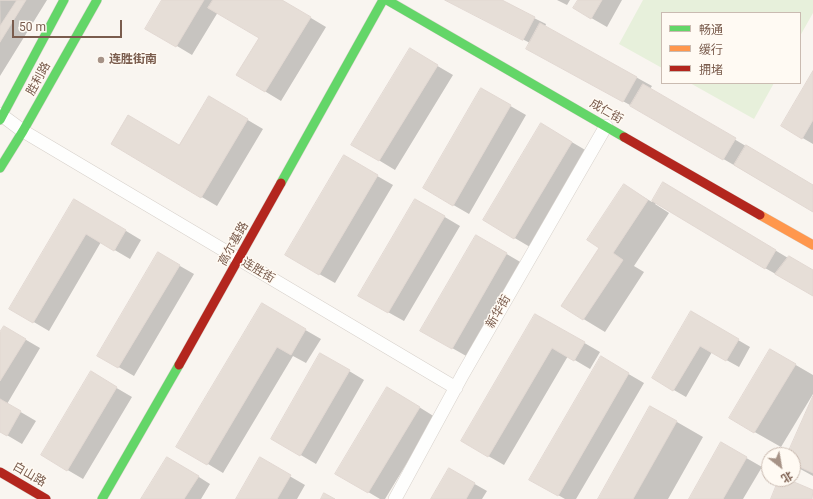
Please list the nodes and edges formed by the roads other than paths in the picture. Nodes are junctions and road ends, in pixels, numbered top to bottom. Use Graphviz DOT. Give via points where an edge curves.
graph roads {
  1 [pos="64,0"];
  2 [pos="96,0"];
  3 [pos="383,0"];
  4 [pos="387,0"];
  5 [pos="1,117"];
  6 [pos="606,126"];
  7 [pos="23,131"];
  8 [pos="0,168"];
  9 [pos="813,245"];
  10 [pos="239,260"];
  11 [pos="456,388"];
  12 [pos="0,472"];
  13 [pos="46,499"];
  14 [pos="102,499"];
  15 [pos="395,499"];
  1 -- 5 [label="main road, 胜利路"];
  2 -- 7 [label="main road, 胜利路"];
  3 -- 10 [label="main road, 高尔基路"];
  4 -- 6 [label="main road, 成仁街"];
  5 -- 7 [label="street, 连胜街"];
  6 -- 9 [label="main road, 成仁街"];
  6 -- 11 [label="street, 新华街"];
  7 -- 8 [label="main road, 胜利路"];
  7 -- 10 [label="street, 连胜街"];
  10 -- 11 [label="street, 连胜街"];
  10 -- 14 [label="main road, 高尔基路"];
  11 -- 15 [label="street, 新华街"];
  12 -- 13 [label="main road, 白山路"];
}
